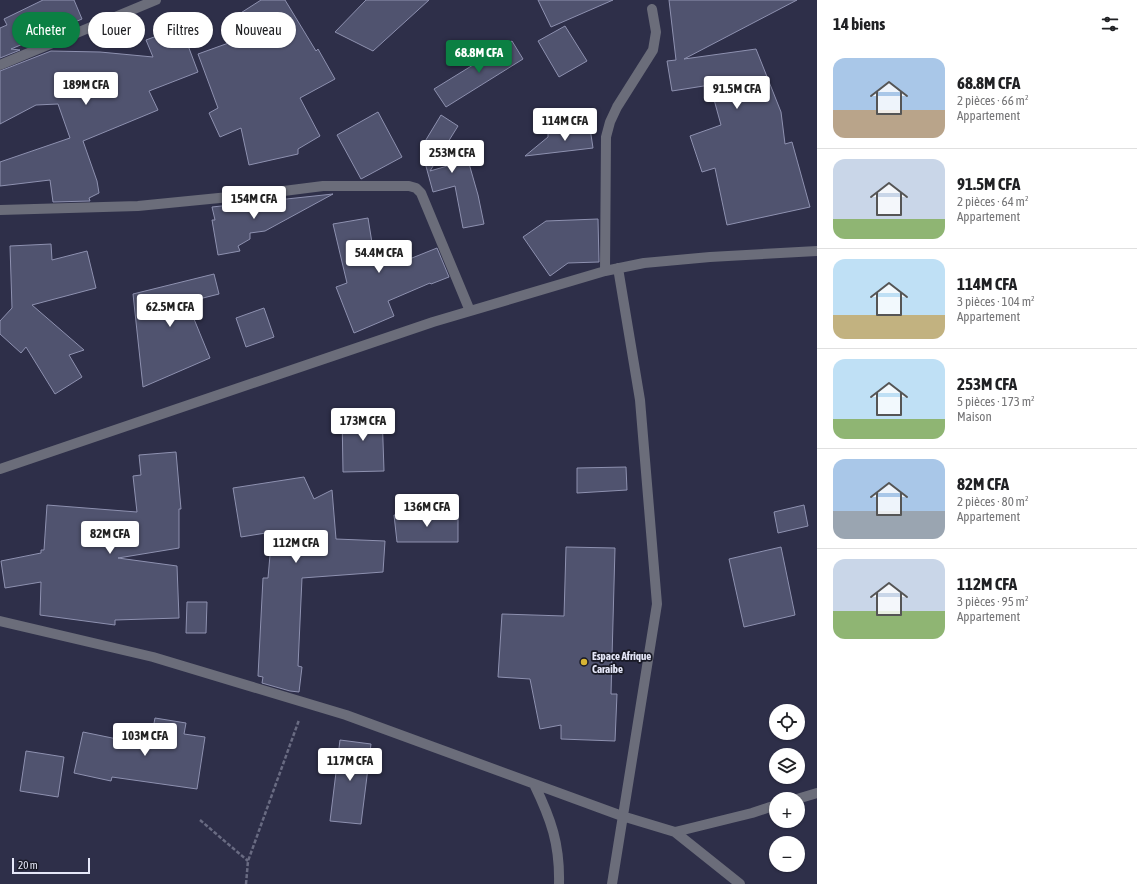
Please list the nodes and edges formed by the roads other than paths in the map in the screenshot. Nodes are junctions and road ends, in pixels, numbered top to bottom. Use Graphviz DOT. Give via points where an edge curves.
graph roads {
  1 [pos="156,0"];
  2 [pos="652,9"];
  3 [pos="0,65"];
  4 [pos="0,210"];
  5 [pos="817,251"];
  6 [pos="618,268"];
  7 [pos="605,271"];
  8 [pos="470,311"];
  9 [pos="0,469"];
  10 [pos="0,621"];
  11 [pos="534,784"];
  12 [pos="817,793"];
  13 [pos="805,797"];
  14 [pos="769,808"];
  15 [pos="622,816"];
  16 [pos="675,832"];
  17 [pos="559,884"];
  18 [pos="612,884"];
  19 [pos="740,884"];
  1 -- 3 [label="street"];
  2 -- 7 [label="street" via="656,32 653,50 617,107 606,137"];
  4 -- 8 [label="street" via="138,206 323,186 409,186 421,193"];
  5 -- 6 [label="street" via="696,258"];
  6 -- 7 [label="street"];
  6 -- 15 [label="street" via="640,400 657,604"];
  7 -- 8 [label="street"];
  8 -- 9 [label="street"];
  10 -- 11 [label="street" via="153,657 346,715"];
  11 -- 15 [label="street"];
  11 -- 17 [label="street" via="556,838"];
  12 -- 13 [label="street"];
  14 -- 16 [label="street"];
  15 -- 16 [label="street"];
  15 -- 18 [label="street"];
  16 -- 19 [label="street"];
}
